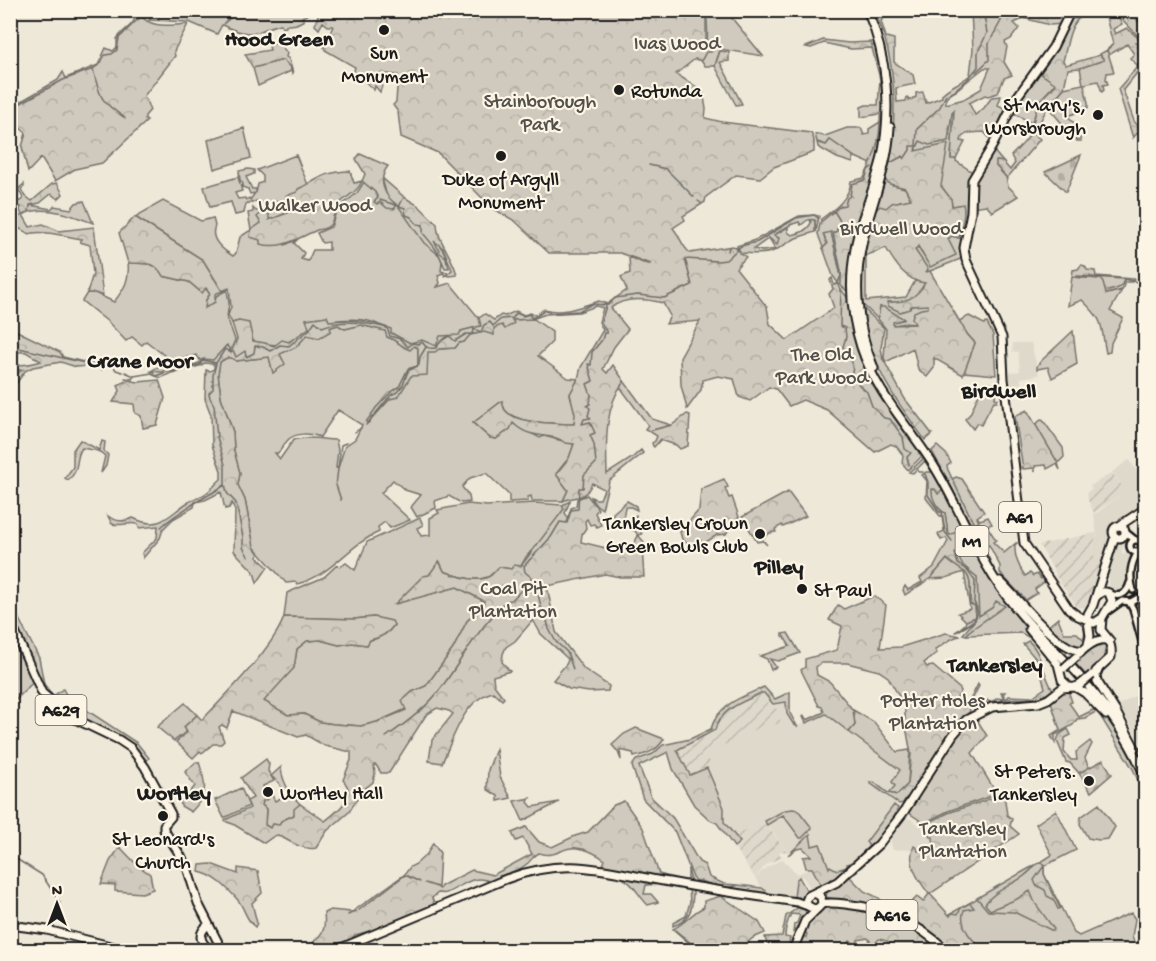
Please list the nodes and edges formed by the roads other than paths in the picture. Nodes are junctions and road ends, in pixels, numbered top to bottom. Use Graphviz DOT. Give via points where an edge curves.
graph roads {
  1 [pos="869,10"];
  2 [pos="1071,10"];
  3 [pos="855,307"];
  4 [pos="1146,509"];
  5 [pos="1125,535"];
  6 [pos="1136,554"];
  7 [pos="1000,581"];
  8 [pos="1130,590"];
  9 [pos="1108,593"];
  10 [pos="1004,594"];
  11 [pos="1096,597"];
  12 [pos="1146,600"];
  13 [pos="1131,601"];
  14 [pos="1104,615"];
  15 [pos="1077,616"];
  16 [pos="1088,618"];
  17 [pos="10,621"];
  18 [pos="1090,634"];
  19 [pos="1085,648"];
  20 [pos="1112,655"];
  21 [pos="1146,655"];
  22 [pos="1099,668"];
  23 [pos="1062,674"];
  24 [pos="1075,686"];
  25 [pos="1058,689"];
  26 [pos="988,706"];
  27 [pos="975,712"];
  28 [pos="964,719"];
  29 [pos="943,749"];
  30 [pos="1134,750"];
  31 [pos="1146,771"];
  32 [pos="1146,779"];
  33 [pos="910,802"];
  34 [pos="899,818"];
  35 [pos="821,899"];
  36 [pos="808,907"];
  37 [pos="10,925"];
  38 [pos="208,928"];
  39 [pos="126,951"];
  40 [pos="210,951"];
  41 [pos="222,951"];
  42 [pos="336,951"];
  43 [pos="793,951"];
  44 [pos="946,951"];
  1 -- 3 [label="highway, M1" via="884,65 886,121 880,162 856,244"];
  2 -- 15 [label="highway, A61" via="1053,47 1022,89 972,180 964,248 1002,337 1024,543"];
  3 -- 7 [label="highway, M1" via="866,346 886,392 936,463"];
  3 -- 10 [label="highway, M1" via="861,347 873,377 934,465"];
  4 -- 5 [label="highway"];
  5 -- 6 [label="main road"];
  5 -- 6 [label="main road" via="1142,544"];
  5 -- 9 [label="highway" via="1106,577"];
  5 -- 11 [label="highway"];
  6 -- 8 [label="main road"];
  7 -- 19 [label="highway" via="1057,639 1071,650"];
  7 -- 30 [label="highway, M1" via="1025,614 1097,691"];
  8 -- 9 [label="main road" via="1118,596"];
  8 -- 12 [label="main road"];
  8 -- 13 [label="main road"];
  8 -- 13 [label="main road"];
  9 -- 11 [label="highway"];
  9 -- 14 [label="highway" via="1112,601"];
  10 -- 23 [label="highway"];
  10 -- 30 [label="highway, M1" via="1093,692"];
  11 -- 16 [label="highway"];
  12 -- 13 [label="main road"];
  13 -- 14 [label="main road" via="1122,601"];
  13 -- 21 [label="main road"];
  14 -- 16 [label="highway" via="1095,623"];
  14 -- 20 [label="highway" via="1100,629 1112,645"];
  15 -- 16 [label="highway"];
  15 -- 18 [label="highway"];
  16 -- 18 [label="highway"];
  17 -- 38 [label="highway, A629" via="42,693 69,716 130,748 150,775 172,816 164,828 186,864"];
  18 -- 19 [label="highway"];
  19 -- 20 [label="highway" via="1094,640 1103,640 1111,647"];
  19 -- 23 [label="highway, bridge"];
  20 -- 22 [label="highway"];
  22 -- 24 [label="highway, bridge"];
  22 -- 30 [label="highway, M1" via="1098,683 1126,728"];
  23 -- 24 [label="highway"];
  23 -- 25 [label="highway"];
  24 -- 25 [label="highway"];
  24 -- 30 [label="highway, M1" via="1095,702"];
  25 -- 26 [label="highway" via="1038,703"];
  26 -- 27 [label="highway"];
  26 -- 28 [label="highway" via="972,707"];
  27 -- 28 [label="highway"];
  27 -- 29 [label="highway"];
  28 -- 29 [label="highway"];
  29 -- 33 [label="highway"];
  30 -- 31 [label="highway, M1"];
  30 -- 32 [label="highway, M1"];
  33 -- 34 [label="highway"];
  33 -- 34 [label="highway" via="899,807"];
  34 -- 35 [label="highway" via="873,850"];
  35 -- 36 [label="highway"];
  35 -- 36 [label="highway" via="809,895"];
  35 -- 44 [label="highway, A616" via="897,916 918,927"];
  36 -- 42 [label="highway" via="598,868 562,866 519,874"];
  36 -- 43 [label="highway"];
  37 -- 39 [label="highway"];
  38 -- 40 [label="highway, A629" via="201,940"];
  38 -- 41 [label="highway, A629"];
}
